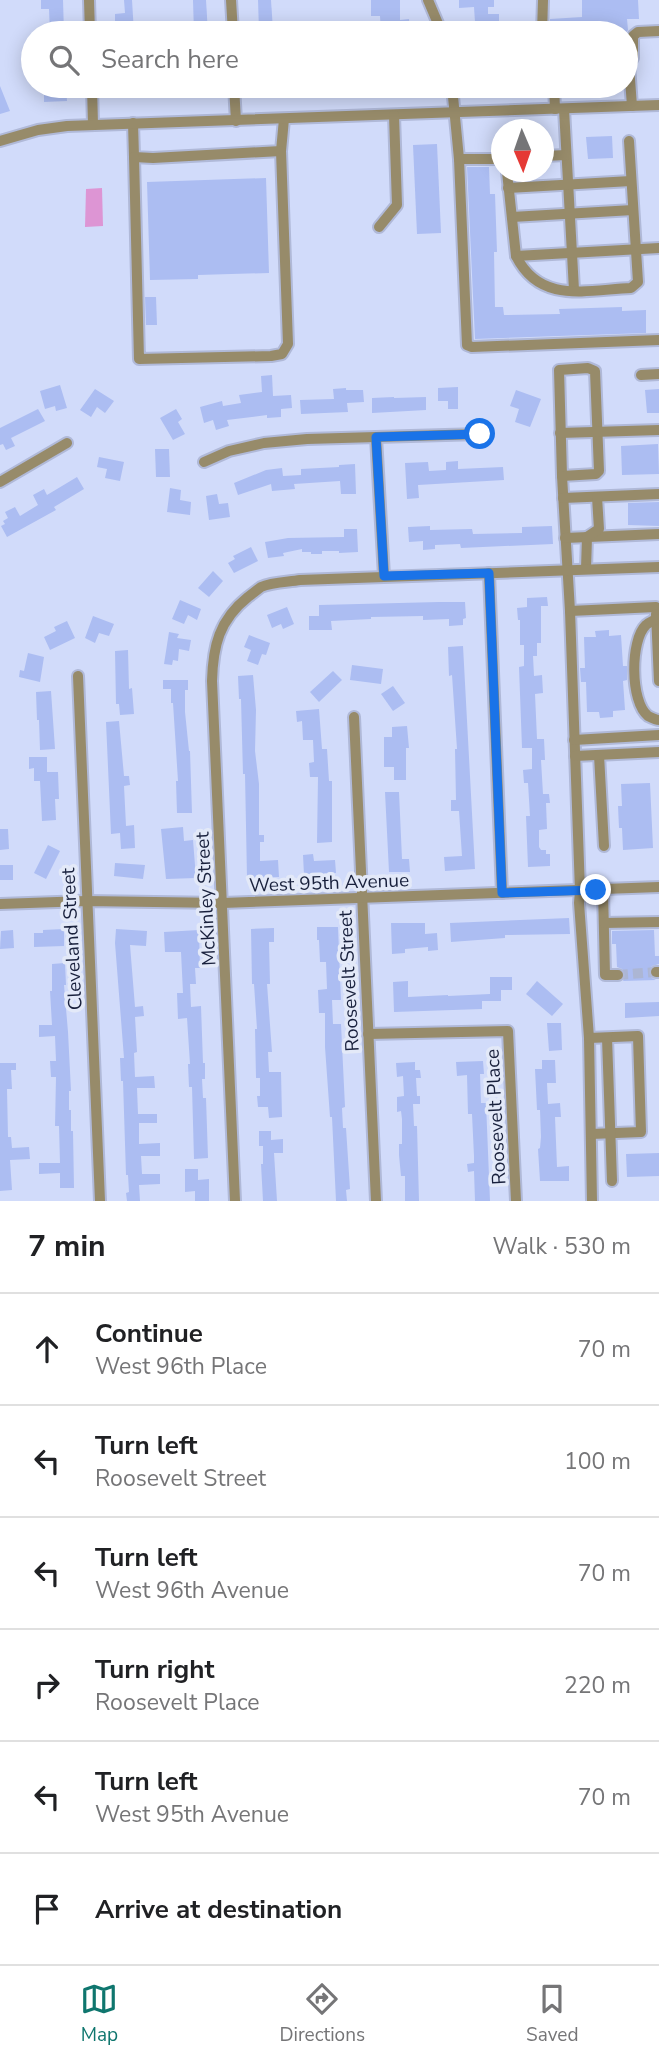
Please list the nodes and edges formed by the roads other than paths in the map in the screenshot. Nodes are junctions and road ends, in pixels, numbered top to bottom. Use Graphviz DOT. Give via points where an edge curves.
graph roads {
  1 [pos="89,0"];
  2 [pos="231,0"];
  3 [pos="428,0"];
  4 [pos="543,0"];
  5 [pos="90,21"];
  6 [pos="232,21"];
  7 [pos="438,21"];
  8 [pos="542,21"];
  9 [pos="659,31"];
  10 [pos="638,32"];
  11 [pos="92,98"];
  12 [pos="235,98"];
  13 [pos="452,98"];
  14 [pos="557,98"];
  15 [pos="631,98"];
  16 [pos="632,106"];
  17 [pos="659,106"];
  18 [pos="560,109"];
  19 [pos="453,113"];
  20 [pos="394,115"];
  21 [pos="284,119"];
  22 [pos="236,121"];
  23 [pos="133,123"];
  24 [pos="93,125"];
  25 [pos="0,141"];
  26 [pos="629,141"];
  27 [pos="281,151"];
  28 [pos="566,155"];
  29 [pos="554,156"];
  30 [pos="134,157"];
  31 [pos="459,159"];
  32 [pos="491,159"];
  33 [pos="631,181"];
  34 [pos="508,182"];
  35 [pos="569,184"];
  36 [pos="508,188"];
  37 [pos="633,211"];
  38 [pos="570,214"];
  39 [pos="512,217"];
  40 [pos="379,227"];
  41 [pos="659,248"];
  42 [pos="635,249"];
  43 [pos="572,253"];
  44 [pos="516,256"];
  45 [pos="574,290"];
  46 [pos="659,340"];
  47 [pos="641,374"];
  48 [pos="659,374"];
  49 [pos="659,429"];
  50 [pos="597,432"];
  51 [pos="561,433"];
  52 [pos="480,434"];
  53 [pos="376,437"];
  54 [pos="67,443"];
  55 [pos="204,462"];
  56 [pos="562,476"];
  57 [pos="0,482"];
  58 [pos="659,494"];
  59 [pos="597,497"];
  60 [pos="563,498"];
  61 [pos="659,534"];
  62 [pos="587,537"];
  63 [pos="565,538"];
  64 [pos="659,567"];
  65 [pos="586,569"];
  66 [pos="568,571"];
  67 [pos="489,573"];
  68 [pos="384,576"];
  69 [pos="657,607"];
  70 [pos="570,611"];
  71 [pos="656,619"];
  72 [pos="78,676"];
  73 [pos="659,681"];
  74 [pos="354,717"];
  75 [pos="659,720"];
  76 [pos="659,735"];
  77 [pos="574,740"];
  78 [pos="659,752"];
  79 [pos="599,755"];
  80 [pos="575,756"];
  81 [pos="604,846"];
  82 [pos="659,887"];
  83 [pos="603,890"];
  84 [pos="580,891"];
  85 [pos="502,893"];
  86 [pos="361,897"];
  87 [pos="86,901"];
  88 [pos="0,904"];
  89 [pos="223,904"];
  90 [pos="659,922"];
  91 [pos="604,923"];
  92 [pos="618,975"];
  93 [pos="368,1034"];
  94 [pos="589,1038"];
  95 [pos="607,1038"];
  96 [pos="610,1133"];
  97 [pos="591,1134"];
  98 [pos="612,1181"];
  99 [pos="100,1201"];
  100 [pos="235,1201"];
  101 [pos="376,1201"];
  102 [pos="516,1201"];
  103 [pos="592,1201"];
  1 -- 5 [label="street"];
  2 -- 6 [label="street"];
  3 -- 7 [label="street"];
  4 -- 8 [label="street"];
  9 -- 10 [label="street"];
  11 -- 24 [label="street"];
  12 -- 22 [label="street"];
  13 -- 19 [label="street"];
  14 -- 18 [label="street"];
  15 -- 16 [label="street"];
  16 -- 17 [label="street"];
  16 -- 18 [label="street"];
  18 -- 19 [label="street"];
  18 -- 28 [label="street"];
  19 -- 20 [label="street"];
  19 -- 31 [label="street"];
  20 -- 21 [label="street"];
  20 -- 40 [label="street" via="397,205"];
  21 -- 22 [label="street"];
  21 -- 27 [label="street"];
  22 -- 23 [label="street"];
  23 -- 24 [label="street"];
  23 -- 30 [label="street"];
  24 -- 25 [label="street" via="38,130"];
  26 -- 33 [label="street"];
  27 -- 30 [label="street"];
  27 -- 30 [label="street" via="288,344 282,354 271,356 139,359"];
  28 -- 29 [label="street"];
  28 -- 35 [label="street"];
  31 -- 32 [label="street"];
  31 -- 46 [label="street" via="467,345"];
  33 -- 35 [label="street"];
  33 -- 37 [label="street"];
  34 -- 36 [label="street"];
  35 -- 36 [label="street"];
  35 -- 38 [label="street"];
  36 -- 39 [label="street"];
  37 -- 38 [label="street"];
  37 -- 42 [label="street"];
  38 -- 39 [label="street"];
  38 -- 43 [label="street"];
  39 -- 44 [label="street"];
  41 -- 42 [label="street"];
  42 -- 43 [label="street"];
  42 -- 45 [label="street" via="638,282 631,288"];
  43 -- 44 [label="street"];
  43 -- 45 [label="street"];
  44 -- 45 [label="street" via="539,284"];
  47 -- 48 [label="street"];
  49 -- 50 [label="street"];
  50 -- 51 [label="street"];
  50 -- 51 [label="street" via="595,371 588,369 559,370"];
  50 -- 56 [label="street" via="599,471"];
  51 -- 56 [label="street"];
  52 -- 53 [label="street"];
  53 -- 55 [label="street" via="264,443"];
  53 -- 68 [label="street"];
  54 -- 57 [label="street"];
  56 -- 60 [label="street"];
  58 -- 59 [label="street"];
  59 -- 60 [label="street"];
  59 -- 62 [label="street" via="599,529"];
  60 -- 63 [label="street"];
  61 -- 62 [label="street"];
  62 -- 63 [label="street"];
  62 -- 65 [label="street"];
  63 -- 66 [label="street"];
  64 -- 65 [label="street"];
  65 -- 66 [label="street"];
  66 -- 67 [label="street"];
  66 -- 70 [label="street"];
  67 -- 68 [label="street"];
  67 -- 85 [label="street"];
  68 -- 89 [label="street, McKinley Street" via="300,580 262,587 225,621 212,656"];
  69 -- 70 [label="street"];
  69 -- 71 [label="street"];
  70 -- 77 [label="street"];
  71 -- 73 [label="street"];
  71 -- 75 [label="street" via="640,634 635,661 642,707 649,717"];
  72 -- 87 [label="street, Cleveland Street"];
  74 -- 86 [label="street, Roosevelt Street"];
  76 -- 77 [label="street"];
  77 -- 80 [label="street"];
  78 -- 79 [label="street"];
  79 -- 80 [label="street"];
  79 -- 81 [label="street"];
  80 -- 84 [label="street"];
  82 -- 83 [label="street, West 95th Avenue"];
  83 -- 84 [label="street, West 95th Avenue"];
  83 -- 91 [label="street"];
  84 -- 85 [label="street, West 95th Avenue"];
  84 -- 94 [label="street"];
  85 -- 86 [label="street, West 95th Avenue"];
  86 -- 89 [label="street, West 95th Avenue"];
  86 -- 93 [label="street, Roosevelt Street"];
  87 -- 88 [label="street, West 95th Avenue"];
  87 -- 89 [label="street, West 95th Avenue"];
  87 -- 99 [label="street, Cleveland Street"];
  89 -- 100 [label="street, McKinley Street"];
  90 -- 91 [label="street"];
  91 -- 92 [label="street" via="605,975"];
  93 -- 101 [label="street, Roosevelt Street"];
  93 -- 102 [label="street, Roosevelt Place" via="508,1031"];
  94 -- 95 [label="street"];
  94 -- 97 [label="street"];
  95 -- 96 [label="street"];
  95 -- 96 [label="street" via="638,1036 641,1132"];
  96 -- 97 [label="street"];
  96 -- 98 [label="street"];
  97 -- 103 [label="street"];
}
